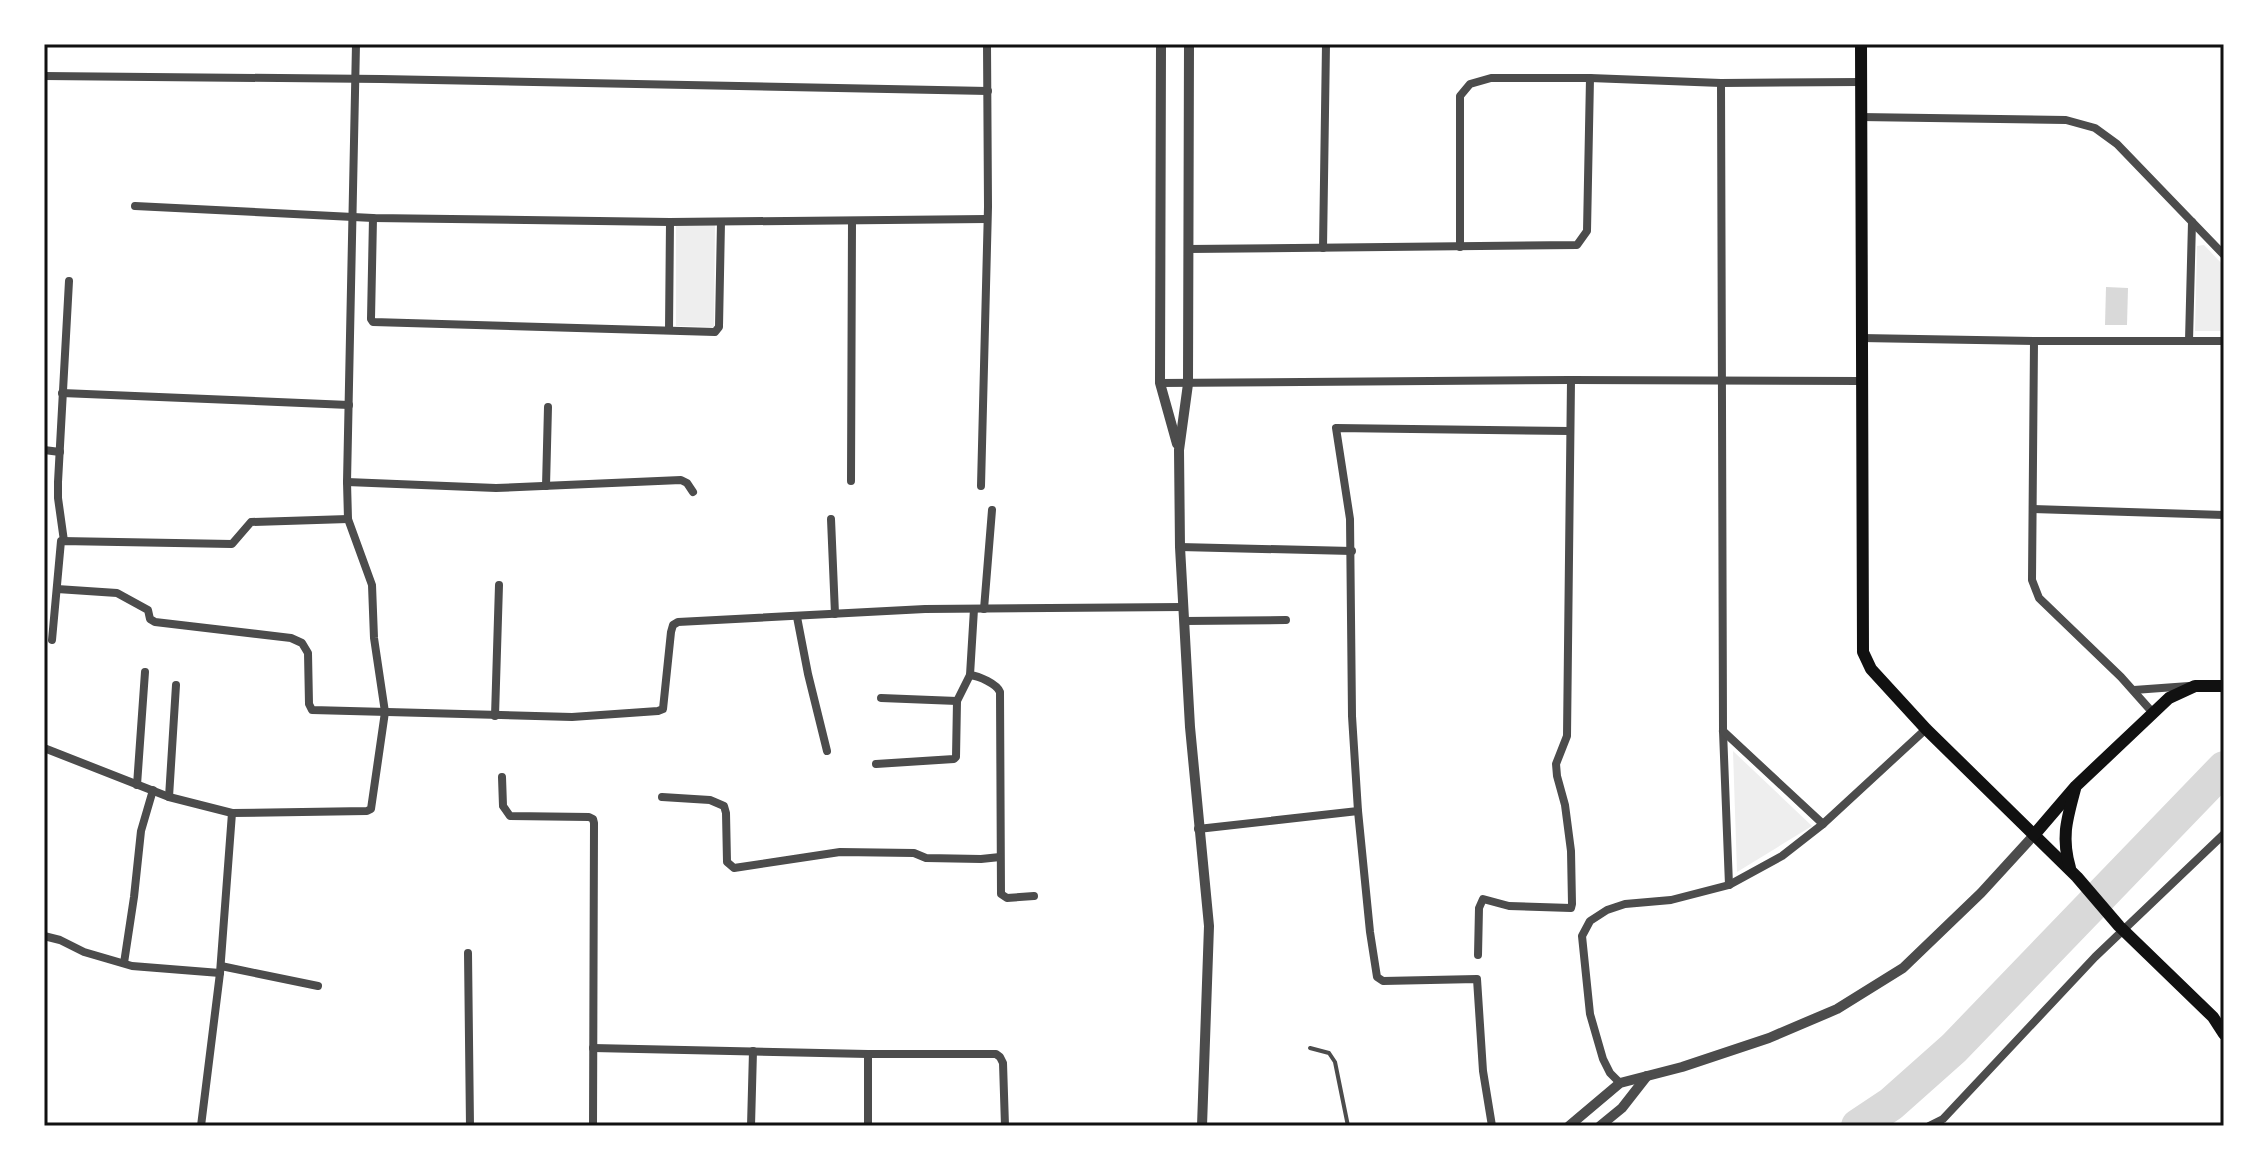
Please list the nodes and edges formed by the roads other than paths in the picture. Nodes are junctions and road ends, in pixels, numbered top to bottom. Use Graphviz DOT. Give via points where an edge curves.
graph roads {
  1 [pos="356,44"];
  2 [pos="987,44"];
  3 [pos="1161,44"];
  4 [pos="1189,44"];
  5 [pos="1326,44"];
  6 [pos="1861,44"];
  7 [pos="44,76"];
  8 [pos="356,78"];
  9 [pos="1590,78"];
  10 [pos="1860,82"];
  11 [pos="1721,83"];
  12 [pos="988,91"];
  13 [pos="1860,117"];
  14 [pos="135,206"];
  15 [pos="354,218"];
  16 [pos="373,218"];
  17 [pos="987,219"];
  18 [pos="852,221"];
  19 [pos="670,222"];
  20 [pos="721,222"];
  21 [pos="2192,222"];
  22 [pos="1460,247"];
  23 [pos="1323,248"];
  24 [pos="1188,249"];
  25 [pos="2224,255"];
  26 [pos="69,281"];
  27 [pos="669,330"];
  28 [pos="1861,338"];
  29 [pos="2034,341"];
  30 [pos="2189,341"];
  31 [pos="2224,341"];
  32 [pos="1571,380"];
  33 [pos="1722,380"];
  34 [pos="1861,381"];
  35 [pos="1160,383"];
  36 [pos="1188,384"];
  37 [pos="62,393"];
  38 [pos="349,405"];
  39 [pos="548,407"];
  40 [pos="1570,431"];
  41 [pos="44,450"];
  42 [pos="1179,450"];
  43 [pos="60,452"];
  44 [pos="851,481"];
  45 [pos="347,482"];
  46 [pos="546,486"];
  47 [pos="981,486"];
  48 [pos="693,492"];
  49 [pos="2033,509"];
  50 [pos="992,510"];
  51 [pos="2224,515"];
  52 [pos="348,519"];
  53 [pos="831,519"];
  54 [pos="64,541"];
  55 [pos="1180,547"];
  56 [pos="1352,551"];
  57 [pos="499,585"];
  58 [pos="57,589"];
  59 [pos="1183,607"];
  60 [pos="979,609"];
  61 [pos="835,614"];
  62 [pos="797,617"];
  63 [pos="1286,620"];
  64 [pos="1184,621"];
  65 [pos="52,640"];
  66 [pos="145,672"];
  67 [pos="970,675"];
  68 [pos="176,685"];
  69 [pos="2195,686"];
  70 [pos="2224,686"];
  71 [pos="2134,690"];
  72 [pos="881,698"];
  73 [pos="957,701"];
  74 [pos="385,712"];
  75 [pos="2153,713"];
  76 [pos="495,716"];
  77 [pos="1926,729"];
  78 [pos="1723,731"];
  79 [pos="44,748"];
  80 [pos="827,751"];
  81 [pos="876,764"];
  82 [pos="502,777"];
  83 [pos="137,785"];
  84 [pos="2076,786"];
  85 [pos="153,790"];
  86 [pos="169,797"];
  87 [pos="662,797"];
  88 [pos="1358,811"];
  89 [pos="232,813"];
  90 [pos="1823,824"];
  91 [pos="1198,829"];
  92 [pos="2224,834"];
  93 [pos="2034,835"];
  94 [pos="1000,857"];
  95 [pos="2074,875"];
  96 [pos="1729,885"];
  97 [pos="1034,896"];
  98 [pos="2122,928"];
  99 [pos="44,936"];
  100 [pos="468,953"];
  101 [pos="1478,955"];
  102 [pos="124,963"];
  103 [pos="220,970"];
  104 [pos="318,986"];
  105 [pos="2224,1034"];
  106 [pos="593,1048"];
  107 [pos="1310,1048"];
  108 [pos="753,1051"];
  109 [pos="868,1054"];
  110 [pos="1647,1076"];
  111 [pos="1620,1083"];
  112 [pos="201,1126"];
  113 [pos="470,1126"];
  114 [pos="593,1126"];
  115 [pos="751,1126"];
  116 [pos="868,1126"];
  117 [pos="1005,1126"];
  118 [pos="1202,1126"];
  119 [pos="1348,1126"];
  120 [pos="1492,1126"];
  121 [pos="1569,1126"];
  122 [pos="1600,1126"];
  123 [pos="1929,1126"];
  1 -- 8 [label="street"];
  2 -- 12 [label="street"];
  3 -- 35 [label="street"];
  4 -- 24 [label="street"];
  5 -- 23 [label="street"];
  6 -- 10 [label="main road"];
  7 -- 8 [label="street"];
  8 -- 12 [label="street"];
  8 -- 15 [label="street"];
  9 -- 11 [label="street"];
  9 -- 22 [label="street" via="1587,231 1577,245"];
  9 -- 22 [label="street" via="1491,78 1470,84 1460,96"];
  10 -- 11 [label="street"];
  10 -- 13 [label="main road"];
  11 -- 33 [label="street"];
  12 -- 17 [label="street"];
  13 -- 21 [label="street" via="2066,120 2095,128"];
  13 -- 28 [label="main road"];
  14 -- 15 [label="street"];
  15 -- 16 [label="street"];
  15 -- 38 [label="street"];
  16 -- 19 [label="street"];
  16 -- 27 [label="street" via="373,322"];
  17 -- 18 [label="street"];
  17 -- 47 [label="street"];
  18 -- 20 [label="street"];
  18 -- 44 [label="street"];
  19 -- 20 [label="street"];
  19 -- 27 [label="street"];
  20 -- 27 [label="street" via="719,327 715,332"];
  21 -- 25 [label="street"];
  21 -- 30 [label="street"];
  22 -- 23 [label="street"];
  23 -- 24 [label="street"];
  24 -- 36 [label="street"];
  26 -- 37 [label="street"];
  28 -- 29 [label="street"];
  28 -- 34 [label="main road"];
  29 -- 30 [label="street"];
  29 -- 49 [label="street"];
  30 -- 31 [label="street"];
  32 -- 33 [label="street"];
  32 -- 36 [label="street"];
  32 -- 40 [label="street"];
  33 -- 34 [label="street"];
  33 -- 78 [label="street"];
  34 -- 77 [label="main road" via="1863,652 1871,669"];
  35 -- 36 [label="street"];
  35 -- 42 [label="street"];
  36 -- 42 [label="street"];
  37 -- 38 [label="street"];
  37 -- 43 [label="street"];
  38 -- 45 [label="street"];
  39 -- 46 [label="street"];
  40 -- 56 [label="street" via="1336,428"];
  40 -- 101 [label="street" via="1567,736 1556,764 1571,851 1571,908 1509,906 1483,899"];
  41 -- 43 [label="street"];
  42 -- 55 [label="street"];
  43 -- 54 [label="street" via="58,498"];
  45 -- 46 [label="street"];
  45 -- 52 [label="street"];
  46 -- 48 [label="street" via="681,480"];
  49 -- 51 [label="street"];
  49 -- 71 [label="street" via="2032,580 2039,598"];
  50 -- 60 [label="street"];
  52 -- 54 [label="street" via="251,522 232,544"];
  52 -- 74 [label="street" via="372,585"];
  53 -- 61 [label="street"];
  54 -- 58 [label="street"];
  55 -- 56 [label="street"];
  55 -- 59 [label="street"];
  56 -- 88 [label="street"];
  57 -- 76 [label="street"];
  58 -- 65 [label="street"];
  58 -- 74 [label="street" via="122,595 148,610 155,622 291,638 308,653 310,709"];
  59 -- 60 [label="street"];
  59 -- 64 [label="street"];
  60 -- 61 [label="street"];
  60 -- 67 [label="street"];
  61 -- 62 [label="street"];
  62 -- 76 [label="street" via="673,625 663,709 658,711"];
  62 -- 80 [label="street"];
  63 -- 64 [label="street"];
  64 -- 91 [label="street"];
  66 -- 83 [label="street"];
  67 -- 73 [label="street"];
  67 -- 94 [label="street" via="1000,689"];
  68 -- 86 [label="street"];
  69 -- 70 [label="main road"];
  69 -- 71 [label="street"];
  69 -- 75 [label="main road"];
  71 -- 75 [label="street"];
  72 -- 73 [label="street"];
  73 -- 81 [label="street" via="954,759"];
  74 -- 76 [label="street"];
  74 -- 89 [label="street" via="370,811"];
  75 -- 84 [label="main road"];
  77 -- 90 [label="street"];
  77 -- 93 [label="main road"];
  78 -- 90 [label="street"];
  78 -- 96 [label="street"];
  79 -- 83 [label="street"];
  82 -- 106 [label="street" via="503,806 510,816 593,819"];
  83 -- 85 [label="street"];
  84 -- 93 [label="main road"];
  84 -- 95 [label="main road" via="2065,849"];
  85 -- 86 [label="street"];
  85 -- 102 [label="street" via="141,831"];
  86 -- 89 [label="street"];
  87 -- 94 [label="street" via="724,806 727,862 734,868 840,852"];
  88 -- 91 [label="street"];
  88 -- 120 [label="street" via="1377,977 1477,979"];
  89 -- 103 [label="street"];
  90 -- 96 [label="street" via="1782,856"];
  91 -- 118 [label="street" via="1209,926"];
  92 -- 98 [label="street"];
  93 -- 95 [label="main road"];
  93 -- 110 [label="street" via="1903,968 1837,1009 1769,1038"];
  94 -- 97 [label="street" via="1003,897"];
  95 -- 98 [label="main road"];
  96 -- 111 [label="street" via="1671,900 1625,904 1607,910 1586,928 1582,936 1590,1014 1603,1059"];
  98 -- 105 [label="main road"];
  98 -- 123 [label="street" via="1946,1121"];
  99 -- 102 [label="street"];
  100 -- 113 [label="street"];
  102 -- 103 [label="street"];
  103 -- 104 [label="street"];
  103 -- 112 [label="street"];
  106 -- 108 [label="street"];
  106 -- 114 [label="street"];
  107 -- 119 [label="lane" via="1329,1053 1335,1062"];
  108 -- 109 [label="street"];
  108 -- 115 [label="street"];
  109 -- 116 [label="street"];
  109 -- 117 [label="street" via="996,1054 1003,1063"];
  110 -- 111 [label="street"];
  110 -- 122 [label="street"];
  111 -- 121 [label="street"];
}
